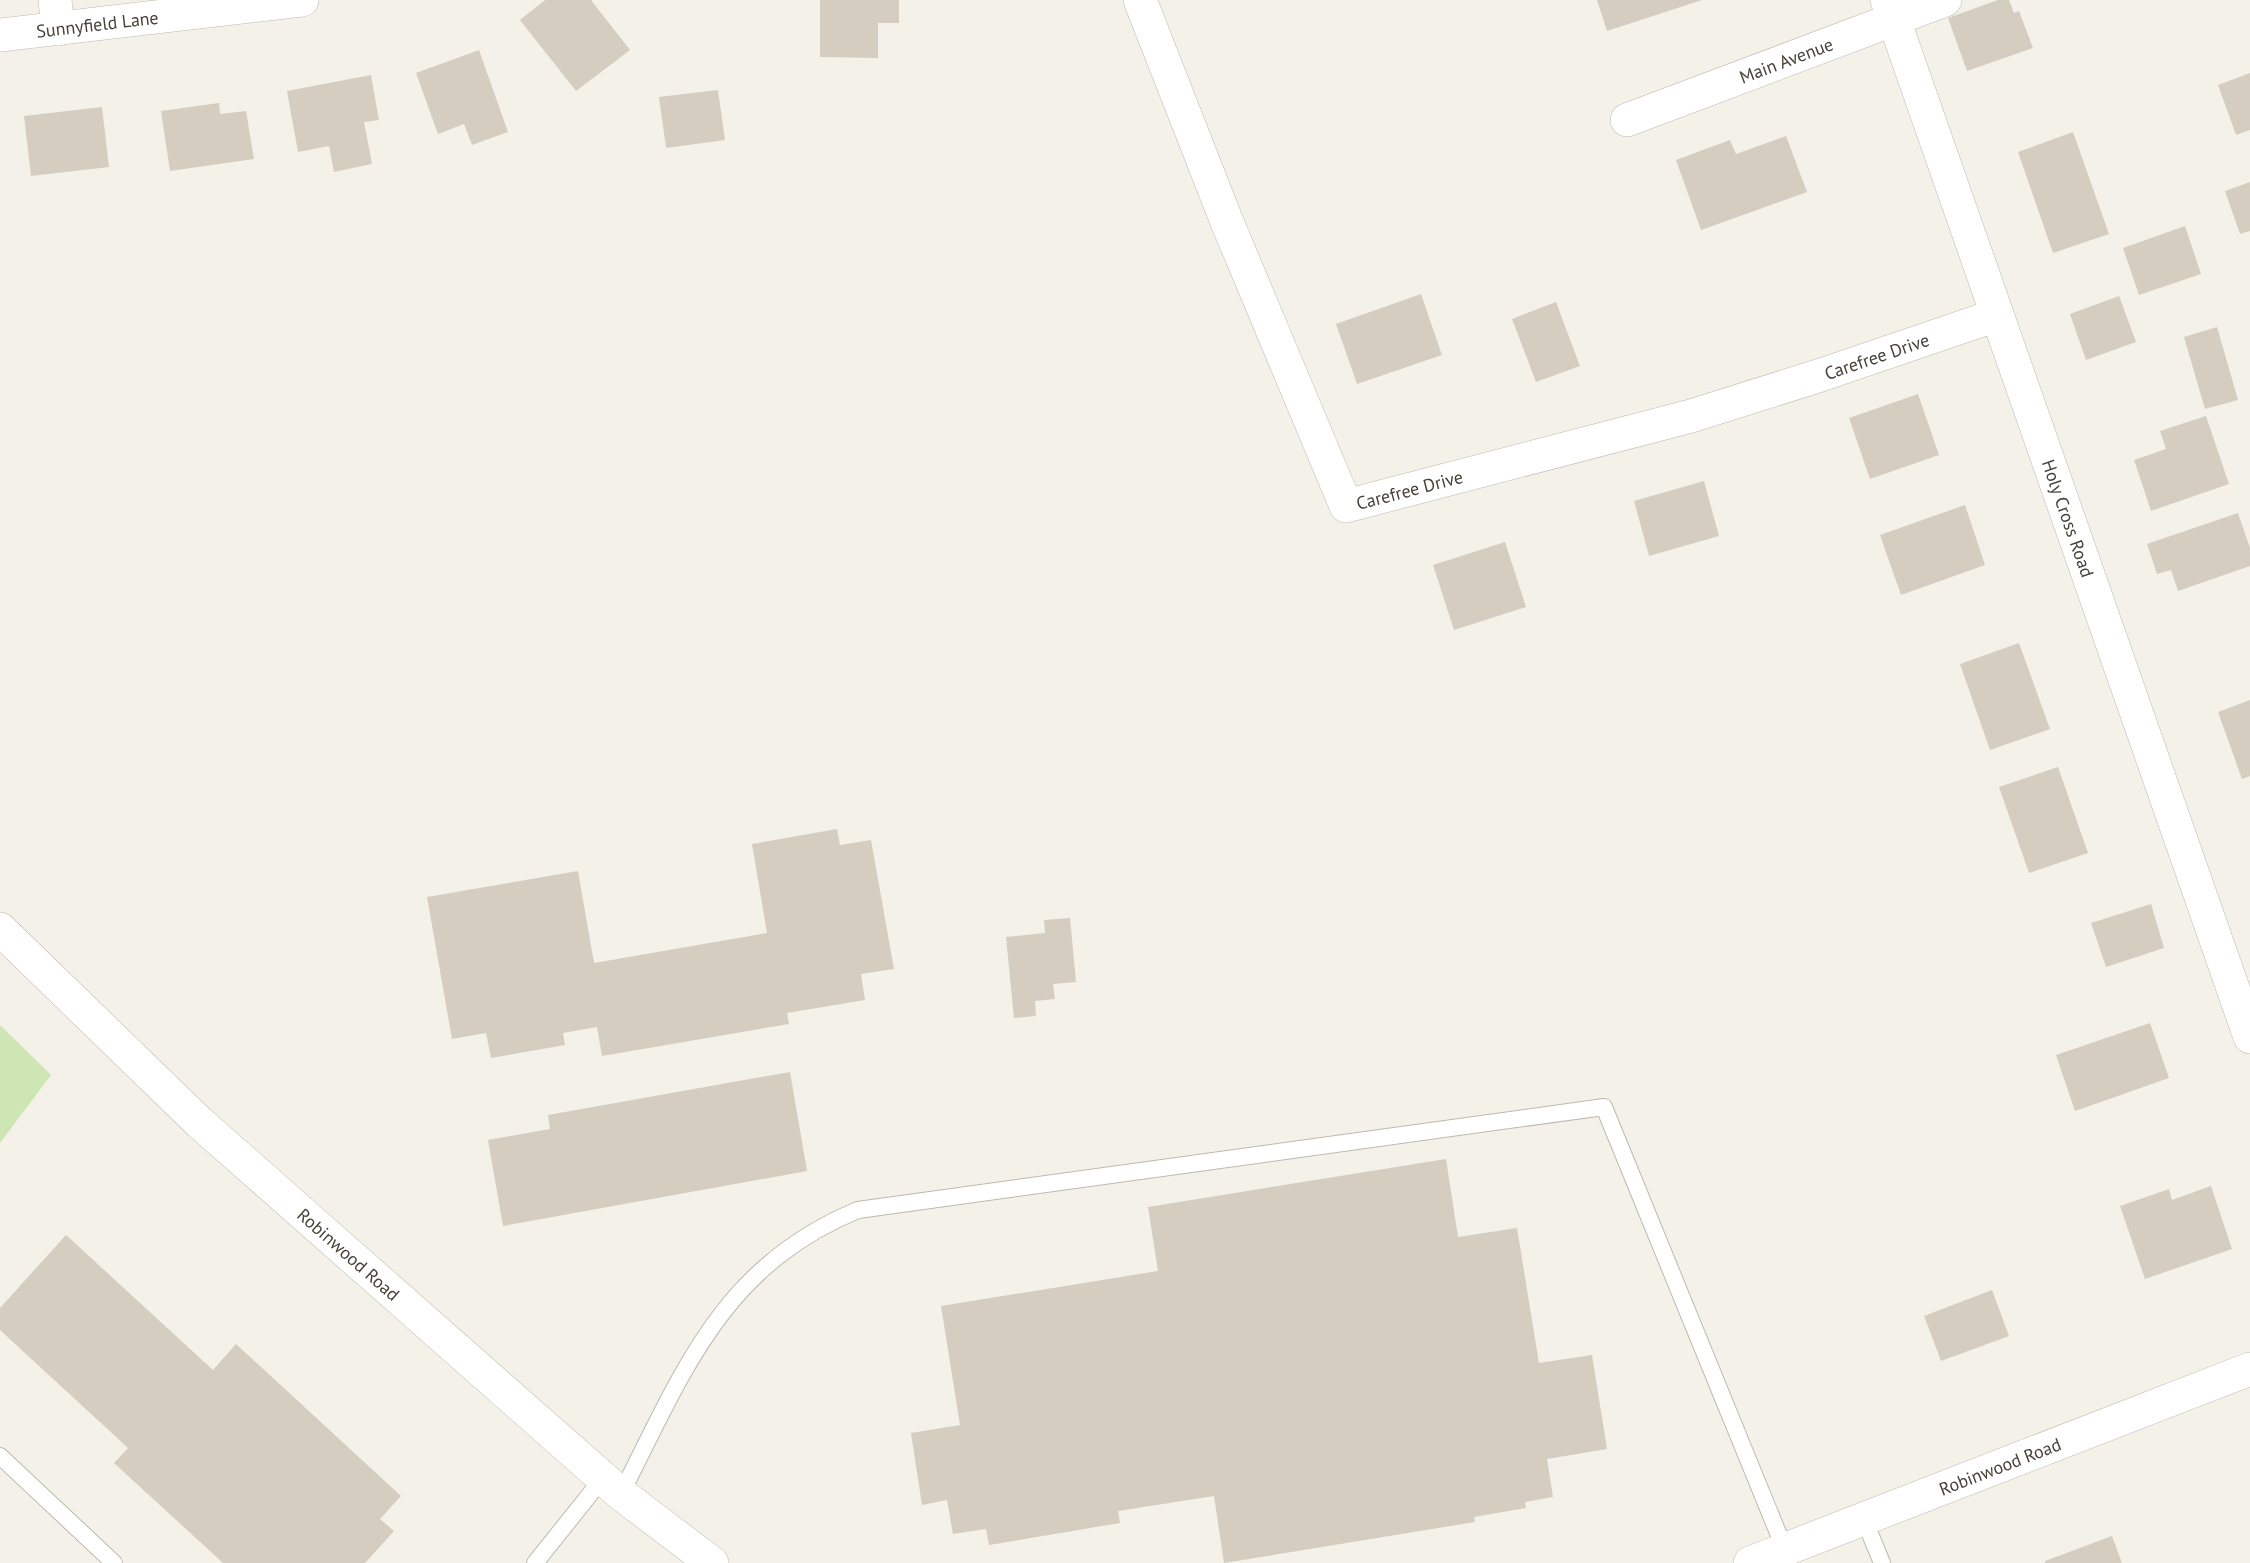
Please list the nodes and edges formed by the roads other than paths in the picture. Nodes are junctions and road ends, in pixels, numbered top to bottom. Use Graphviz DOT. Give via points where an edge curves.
graph roads {
  1 [pos="302,0"];
  2 [pos="1140,0"];
  3 [pos="1945,0"];
  4 [pos="1890,10"];
  5 [pos="56,14"];
  6 [pos="0,35"];
  7 [pos="1627,120"];
  8 [pos="1997,315"];
  9 [pos="0,930"];
  10 [pos="2250,1037"];
  11 [pos="2250,1370"];
  12 [pos="0,1456"];
  13 [pos="612,1486"];
  14 [pos="1864,1519"];
  15 [pos="1785,1550"];
  16 [pos="114,1563"];
  17 [pos="535,1563"];
  18 [pos="712,1563"];
  19 [pos="1750,1563"];
  20 [pos="1882,1563"];
  1 -- 5 [label="street, Sunnyfield Lane"];
  2 -- 8 [label="street, Carefree Drive" via="1227,222 1346,506 1690,416"];
  3 -- 4 [label="street, Main Avenue"];
  4 -- 7 [label="street, Main Avenue"];
  4 -- 8 [label="street, Holy Cross Road"];
  5 -- 6 [label="street, Sunnyfield Lane"];
  8 -- 10 [label="street, Holy Cross Road"];
  9 -- 13 [label="street, Robinwood Road" via="200,1123"];
  11 -- 14 [label="street, Robinwood Road"];
  12 -- 16 [label="lane"];
  13 -- 15 [label="lane" via="693,1352 741,1287 792,1244 858,1210 1604,1107"];
  13 -- 17 [label="lane"];
  13 -- 18 [label="street, Robinwood Road"];
  14 -- 15 [label="street, Robinwood Road"];
  14 -- 20 [label="lane"];
  15 -- 19 [label="street, Robinwood Road"];
}
